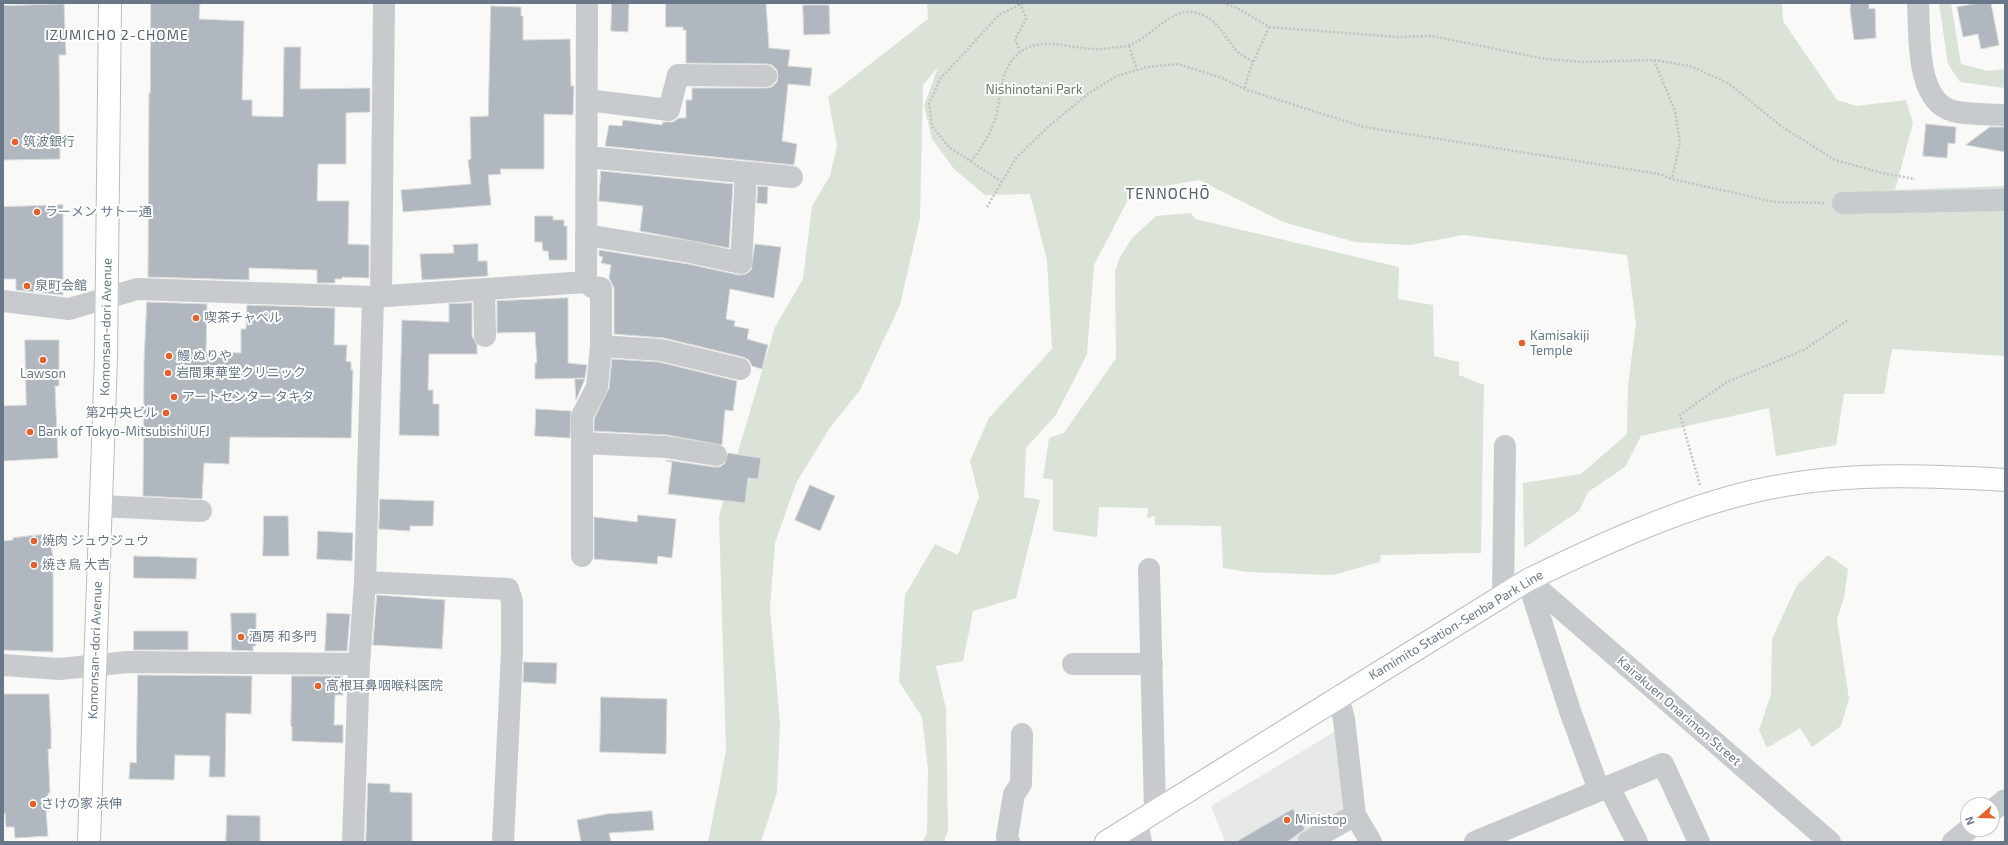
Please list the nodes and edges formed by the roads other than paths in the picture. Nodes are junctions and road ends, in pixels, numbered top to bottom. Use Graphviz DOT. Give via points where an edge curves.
graph roads {
  1 [pos="110,3"];
  2 [pos="384,3"];
  3 [pos="588,3"];
  4 [pos="1918,12"];
  5 [pos="766,76"];
  6 [pos="587,100"];
  7 [pos="2005,115"];
  8 [pos="587,158"];
  9 [pos="746,172"];
  10 [pos="792,177"];
  11 [pos="2005,200"];
  12 [pos="1843,203"];
  13 [pos="586,235"];
  14 [pos="586,282"];
  15 [pos="484,289"];
  16 [pos="106,297"];
  17 [pos="377,297"];
  18 [pos="3,301"];
  19 [pos="485,336"];
  20 [pos="602,346"];
  21 [pos="740,370"];
  22 [pos="583,443"];
  23 [pos="1505,446"];
  24 [pos="716,455"];
  25 [pos="2005,480"];
  26 [pos="101,506"];
  27 [pos="201,511"];
  28 [pos="582,556"];
  29 [pos="1149,569"];
  30 [pos="1528,580"];
  31 [pos="365,582"];
  32 [pos="1503,595"];
  33 [pos="359,664"];
  34 [pos="1073,664"];
  35 [pos="1152,664"];
  36 [pos="3,665"];
  37 [pos="94,666"];
  38 [pos="1338,697"];
  39 [pos="1022,734"];
  40 [pos="1604,789"];
  41 [pos="1156,811"];
  42 [pos="1355,816"];
  43 [pos="1139,833"];
  44 [pos="89,842"];
  45 [pos="353,842"];
  46 [pos="502,842"];
  47 [pos="1009,842"];
  48 [pos="1106,842"];
  49 [pos="1308,842"];
  50 [pos="1370,842"];
  51 [pos="1475,842"];
  52 [pos="1637,842"];
  53 [pos="1699,842"];
  54 [pos="1830,842"];
  1 -- 16 [label="main road, Komonsan-dori Avenue"];
  2 -- 17 [label="street"];
  3 -- 6 [label="street"];
  4 -- 7 [label="street" via="1922,67 1928,90 1938,103 1952,111"];
  5 -- 6 [label="street" via="678,75 669,110"];
  6 -- 8 [label="street"];
  8 -- 9 [label="street"];
  8 -- 13 [label="street"];
  9 -- 10 [label="street"];
  9 -- 13 [label="street" via="742,263"];
  11 -- 12 [label="street"];
  13 -- 14 [label="street"];
  14 -- 15 [label="street"];
  14 -- 20 [label="street" via="592,287 601,288"];
  15 -- 17 [label="street"];
  15 -- 19 [label="street"];
  16 -- 17 [label="street" via="137,289"];
  16 -- 18 [label="street" via="69,309"];
  16 -- 26 [label="main road, Komonsan-dori Avenue"];
  17 -- 31 [label="street"];
  20 -- 21 [label="street" via="661,350"];
  20 -- 22 [label="street" via="597,387 582,416"];
  22 -- 24 [label="street" via="666,447"];
  22 -- 28 [label="street"];
  23 -- 32 [label="street"];
  25 -- 30 [label="main road, Kamimito Station-Senba Park Line" via="1940,476 1863,477 1805,482 1756,491 1706,505 1583,554"];
  26 -- 27 [label="street"];
  26 -- 37 [label="main road, Komonsan-dori Avenue"];
  29 -- 35 [label="street"];
  30 -- 32 [label="main road, Kamimito Station-Senba Park Line"];
  30 -- 40 [label="street" via="1570,711"];
  30 -- 54 [label="street, Kairakuen Onarimon Street"];
  31 -- 33 [label="street"];
  31 -- 46 [label="street" via="508,589 512,601 512,651"];
  32 -- 38 [label="main road, Kamimito Station-Senba Park Line"];
  33 -- 37 [label="street" via="128,662"];
  33 -- 45 [label="street"];
  34 -- 35 [label="street"];
  35 -- 41 [label="street"];
  36 -- 37 [label="street" via="60,669"];
  37 -- 44 [label="main road, Komonsan-dori Avenue"];
  38 -- 41 [label="main road, Kamimito Station-Senba Park Line"];
  38 -- 42 [label="street" via="1344,719"];
  39 -- 47 [label="street" via="1021,784 1014,794 1007,837"];
  40 -- 51 [label="street"];
  40 -- 52 [label="street"];
  40 -- 53 [label="street" via="1663,764"];
  41 -- 43 [label="main road, Kamimito Station-Senba Park Line"];
  42 -- 49 [label="street"];
  42 -- 50 [label="street"];
  43 -- 48 [label="main road, Kamimito Station-Senba Park Line"];
}
